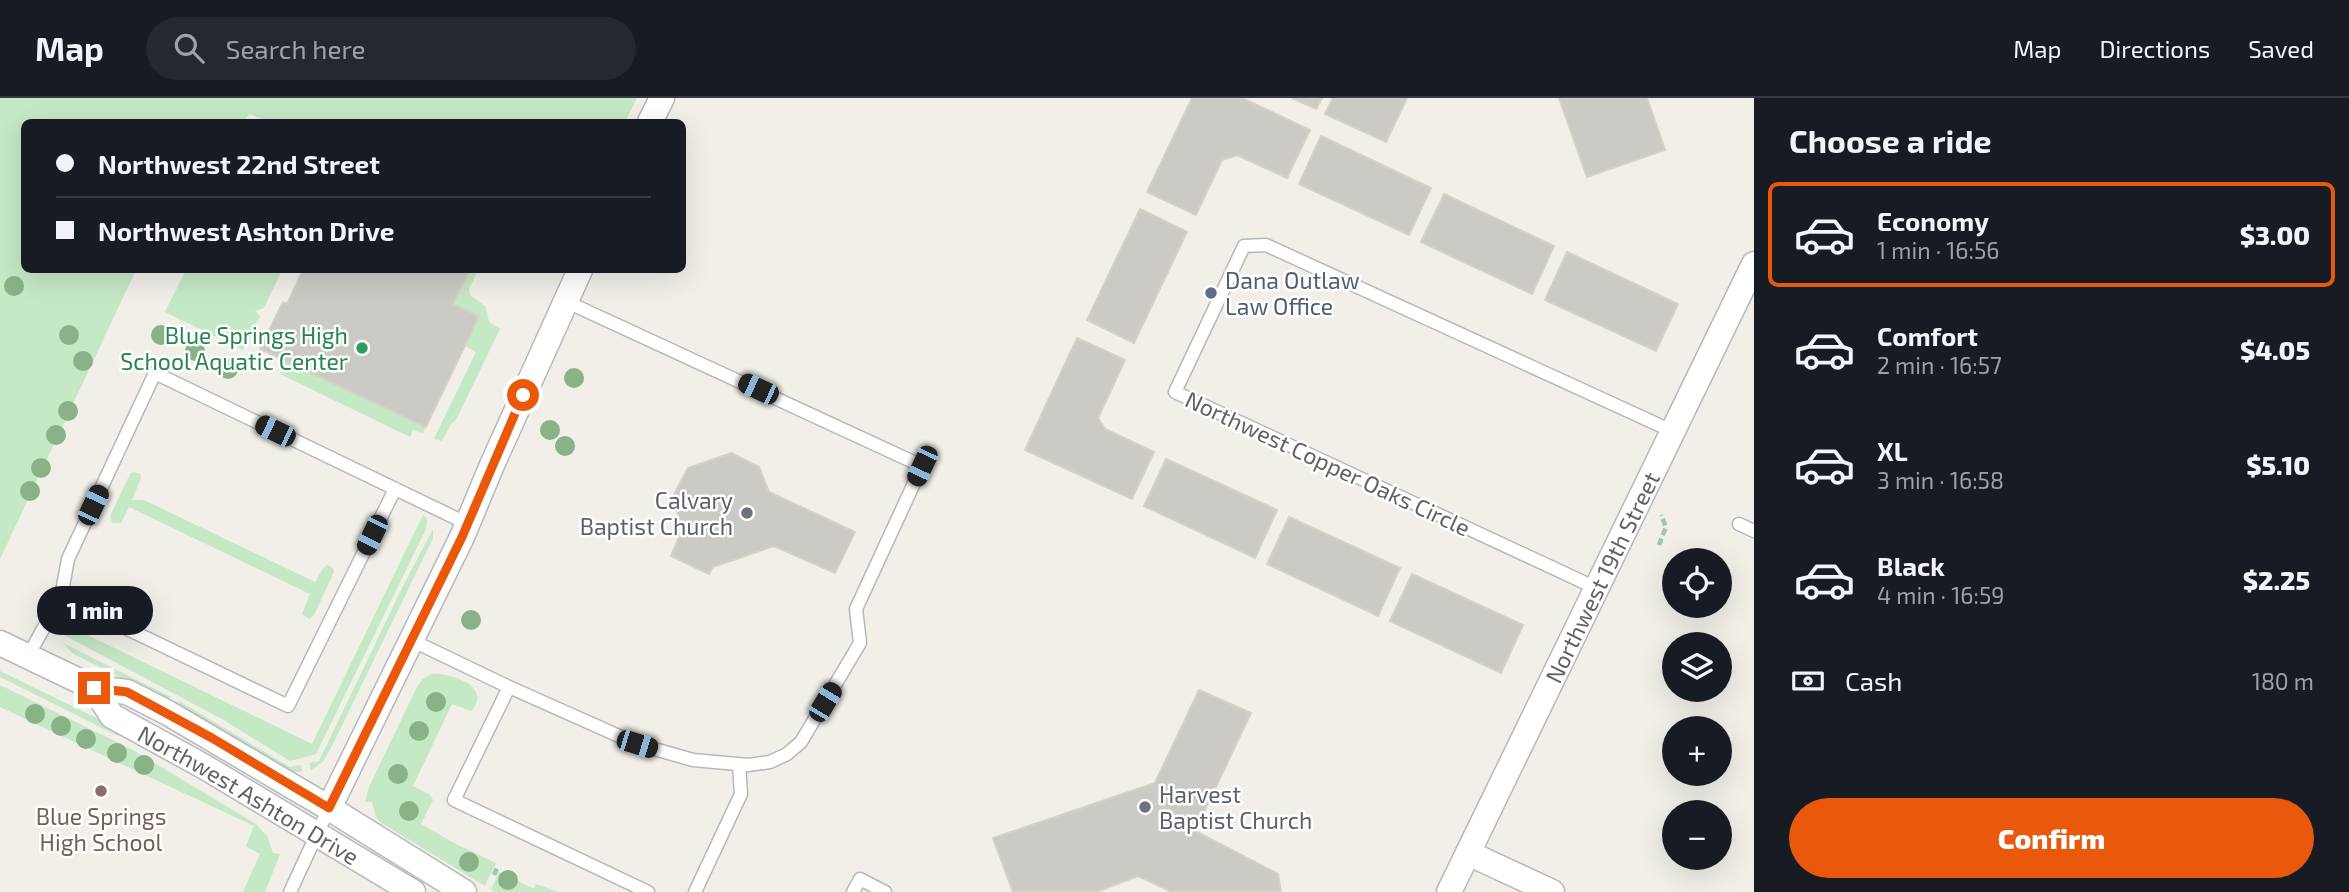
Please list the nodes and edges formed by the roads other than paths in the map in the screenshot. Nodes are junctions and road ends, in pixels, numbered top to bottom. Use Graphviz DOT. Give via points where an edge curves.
graph roads {
  1 [pos="662,98"];
  2 [pos="652,119"];
  3 [pos="579,273"];
  4 [pos="1752,275"];
  5 [pos="565,301"];
  6 [pos="1672,431"];
  7 [pos="395,489"];
  8 [pos="468,524"];
  9 [pos="1740,524"];
  10 [pos="1754,531"];
  11 [pos="1596,588"];
  12 [pos="61,597"];
  13 [pos="411,639"];
  14 [pos="0,643"];
  15 [pos="28,656"];
  16 [pos="509,687"];
  17 [pos="94,688"];
  18 [pos="739,764"];
  19 [pos="329,808"];
  20 [pos="317,834"];
  21 [pos="1468,853"];
  22 [pos="290,892"];
  23 [pos="413,892"];
  24 [pos="464,892"];
  25 [pos="648,892"];
  26 [pos="695,892"];
  27 [pos="853,892"];
  28 [pos="886,892"];
  29 [pos="1449,892"];
  30 [pos="1552,892"];
  1 -- 2 [label="street"];
  3 -- 5 [label="street"];
  4 -- 6 [label="street, Northwest 19th Street"];
  5 -- 8 [label="street"];
  5 -- 18 [label="lane" via="922,466 856,609 860,643 801,742 770,762"];
  6 -- 11 [label="street, Northwest 19th Street"];
  6 -- 11 [label="lane, Northwest Copper Oaks Circle" via="1266,245 1244,246 1175,392"];
  7 -- 8 [label="lane"];
  7 -- 12 [label="lane" via="288,706"];
  7 -- 12 [label="lane" via="155,373 68,559"];
  8 -- 13 [label="street"];
  9 -- 10 [label="lane"];
  11 -- 21 [label="street, Northwest 19th Street"];
  12 -- 15 [label="lane"];
  13 -- 16 [label="lane"];
  13 -- 19 [label="street"];
  14 -- 15 [label="street, Northwest Ashton Drive"];
  15 -- 17 [label="street, Northwest Ashton Drive"];
  16 -- 18 [label="lane" via="637,744 693,760"];
  16 -- 25 [label="lane" via="454,800"];
  17 -- 19 [label="street, Northwest Ashton Drive" via="127,692"];
  17 -- 20 [label="street, Northwest Ashton Drive" via="112,716"];
  18 -- 26 [label="lane" via="741,794"];
  19 -- 20 [label="lane"];
  19 -- 24 [label="street, Northwest Ashton Drive"];
  20 -- 22 [label="lane"];
  20 -- 23 [label="street, Northwest Ashton Drive"];
  21 -- 29 [label="street, Northwest 19th Street"];
  21 -- 30 [label="street"];
  27 -- 28 [label="lane" via="860,879"];
}
